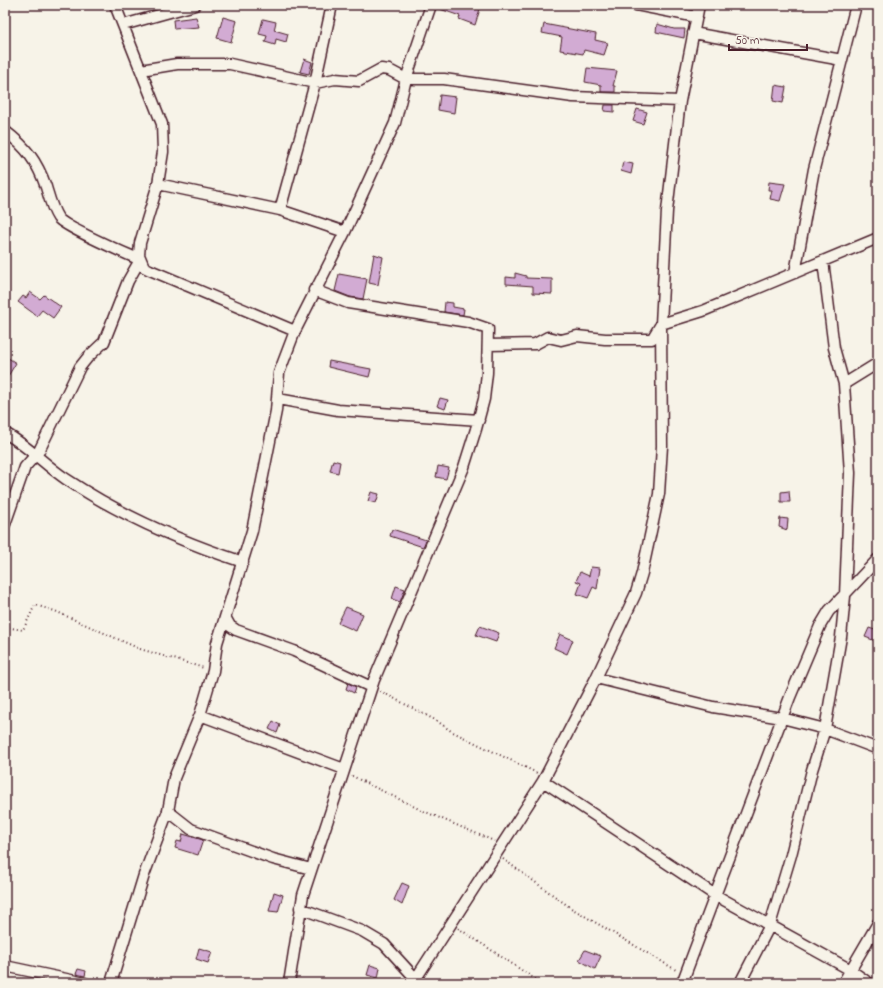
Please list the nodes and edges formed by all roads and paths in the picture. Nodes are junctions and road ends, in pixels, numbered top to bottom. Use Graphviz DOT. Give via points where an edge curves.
graph roads {
  1 [pos="114,5"];
  2 [pos="195,5"];
  3 [pos="332,5"];
  4 [pos="430,5"];
  5 [pos="636,5"];
  6 [pos="699,5"];
  7 [pos="856,5"];
  8 [pos="697,17"];
  9 [pos="123,25"];
  10 [pos="693,33"];
  11 [pos="842,60"];
  12 [pos="141,70"];
  13 [pos="406,78"];
  14 [pos="315,83"];
  15 [pos="680,101"];
  16 [pos="5,131"];
  17 [pos="158,184"];
  18 [pos="280,210"];
  19 [pos="345,232"];
  20 [pos="878,238"];
  21 [pos="140,260"];
  22 [pos="823,261"];
  23 [pos="795,273"];
  24 [pos="314,290"];
  25 [pos="662,324"];
  26 [pos="295,331"];
  27 [pos="488,346"];
  28 [pos="878,363"];
  29 [pos="844,384"];
  30 [pos="278,399"];
  31 [pos="479,420"];
  32 [pos="5,434"];
  33 [pos="35,453"];
  34 [pos="5,524"];
  35 [pos="878,559"];
  36 [pos="243,562"];
  37 [pos="845,596"];
  38 [pos="225,617"];
  39 [pos="5,627"];
  40 [pos="213,671"];
  41 [pos="596,678"];
  42 [pos="371,687"];
  43 [pos="200,715"];
  44 [pos="782,718"];
  45 [pos="826,729"];
  46 [pos="878,749"];
  47 [pos="344,769"];
  48 [pos="544,780"];
  49 [pos="168,811"];
  50 [pos="498,849"];
  51 [pos="311,869"];
  52 [pos="715,895"];
  53 [pos="300,908"];
  54 [pos="878,923"];
  55 [pos="452,924"];
  56 [pos="770,925"];
  57 [pos="5,966"];
  58 [pos="849,969"];
  59 [pos="683,979"];
  60 [pos="414,981"];
  61 [pos="85,983"];
  62 [pos="111,983"];
  63 [pos="289,983"];
  64 [pos="541,983"];
  65 [pos="740,983"];
  66 [pos="843,983"];
  67 [pos="870,983"];
  1 -- 9 [label="street"];
  2 -- 9 [label="street"];
  3 -- 14 [label="street"];
  4 -- 13 [label="street"];
  5 -- 8 [label="street"];
  6 -- 8 [label="street"];
  7 -- 11 [label="street"];
  8 -- 10 [label="street"];
  9 -- 12 [label="street"];
  10 -- 11 [label="street"];
  10 -- 15 [label="street"];
  11 -- 23 [label="street" via="814,169"];
  12 -- 14 [label="street" via="177,64 230,64"];
  12 -- 17 [label="street" via="162,124 164,152"];
  13 -- 14 [label="street" via="389,70 381,70 359,81 335,79"];
  13 -- 15 [label="street" via="444,79 573,97"];
  13 -- 19 [label="street" via="395,123"];
  14 -- 18 [label="street"];
  15 -- 25 [label="street" via="667,211"];
  16 -- 21 [label="street" via="29,152 41,173 59,219"];
  17 -- 18 [label="street"];
  17 -- 21 [label="street" via="140,243"];
  18 -- 19 [label="street"];
  19 -- 24 [label="street"];
  20 -- 22 [label="street"];
  21 -- 26 [label="street" via="144,267 150,270"];
  21 -- 33 [label="street" via="128,281 104,342 80,367 39,451"];
  22 -- 23 [label="street"];
  22 -- 29 [label="street" via="834,348"];
  23 -- 25 [label="street" via="703,311"];
  24 -- 26 [label="street"];
  24 -- 27 [label="street" via="348,303 478,325 488,329"];
  25 -- 27 [label="street" via="652,339 577,336 562,340 548,337 535,344"];
  25 -- 41 [label="street" via="662,446 659,494 636,593"];
  26 -- 30 [label="street" via="279,372"];
  27 -- 31 [label="street" via="484,399"];
  28 -- 29 [label="street"];
  29 -- 37 [label="street" via="850,473"];
  30 -- 31 [label="street" via="338,410"];
  30 -- 36 [label="street" via="256,514"];
  31 -- 42 [label="street" via="464,467"];
  32 -- 33 [label="street"];
  33 -- 34 [label="street" via="25,467"];
  33 -- 36 [label="street" via="65,478 118,509 212,552"];
  35 -- 37 [label="street"];
  36 -- 38 [label="street"];
  37 -- 44 [label="street" via="820,626"];
  37 -- 45 [label="street"];
  38 -- 40 [label="street"];
  38 -- 42 [label="street" via="236,630 294,651"];
  39 -- 40 [label="path" via="23,630 35,605 55,611 140,649"];
  40 -- 43 [label="street"];
  41 -- 44 [label="street" via="714,707"];
  41 -- 48 [label="street"];
  42 -- 47 [label="street"];
  42 -- 48 [label="path" via="437,721 451,731 510,759"];
  43 -- 47 [label="street"];
  43 -- 49 [label="street" via="174,778"];
  44 -- 45 [label="street"];
  44 -- 52 [label="street"];
  45 -- 46 [label="street"];
  45 -- 56 [label="street" via="812,770"];
  47 -- 50 [label="path" via="347,774"];
  47 -- 51 [label="street"];
  48 -- 50 [label="street"];
  48 -- 52 [label="street"];
  49 -- 51 [label="street" via="192,829 273,859"];
  49 -- 62 [label="street" via="144,875"];
  50 -- 55 [label="street"];
  50 -- 59 [label="path" via="571,908"];
  51 -- 53 [label="street"];
  52 -- 56 [label="street"];
  52 -- 59 [label="street"];
  53 -- 60 [label="street" via="362,931 384,944"];
  53 -- 63 [label="street"];
  54 -- 58 [label="street"];
  55 -- 60 [label="street"];
  55 -- 64 [label="path"];
  56 -- 58 [label="street"];
  56 -- 65 [label="street"];
  57 -- 61 [label="street"];
  58 -- 66 [label="street"];
  58 -- 67 [label="street"];
}
